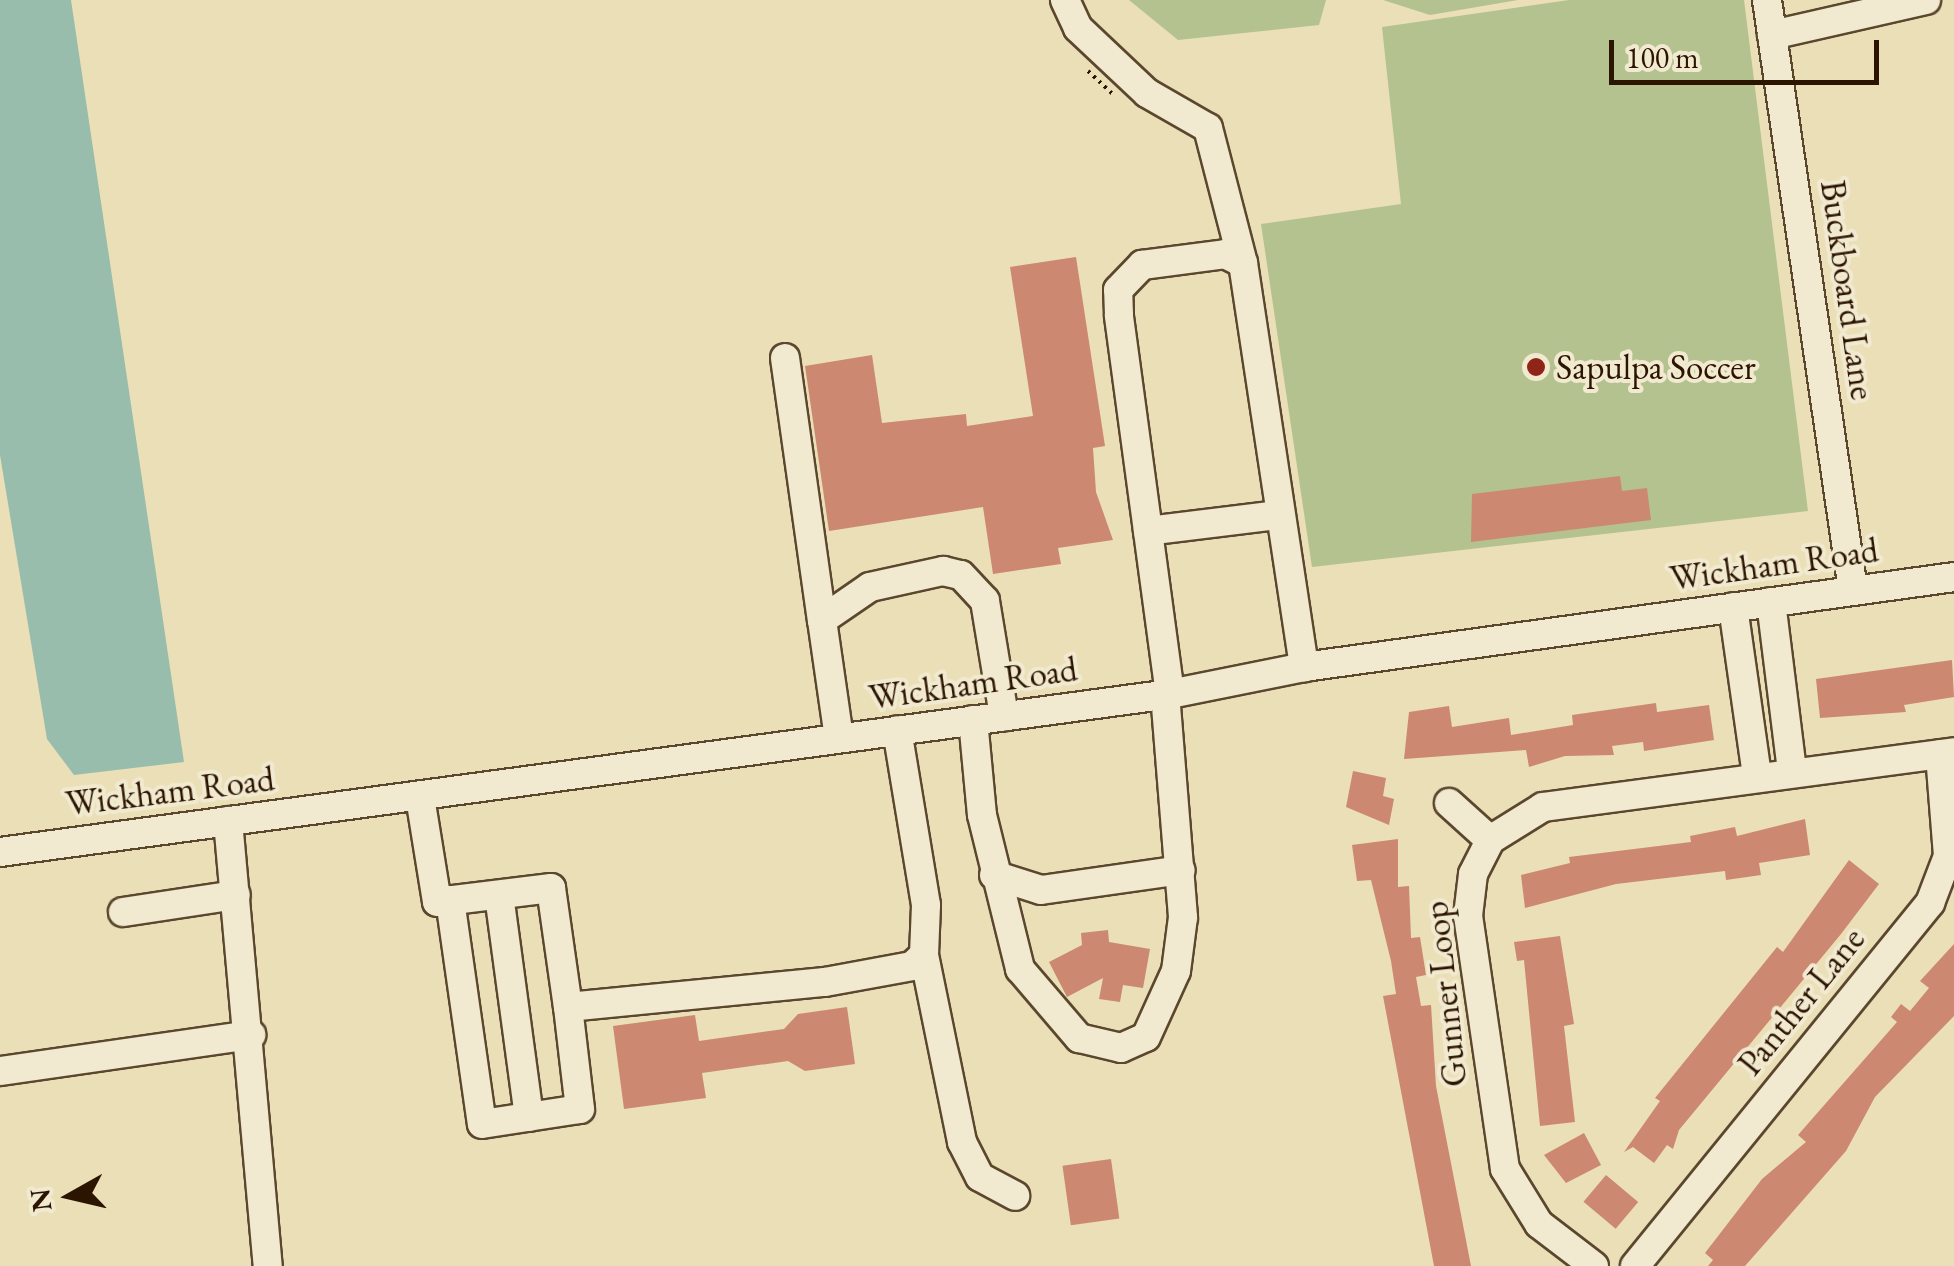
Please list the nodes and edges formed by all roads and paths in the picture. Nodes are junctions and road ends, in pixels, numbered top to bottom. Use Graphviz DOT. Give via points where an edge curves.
graph roads {
  1 [pos="1065,0"];
  2 [pos="1767,0"];
  3 [pos="1926,0"];
  4 [pos="1772,36"];
  5 [pos="1243,263"];
  6 [pos="785,358"];
  7 [pos="1280,515"];
  8 [pos="1148,531"];
  9 [pos="1954,577"];
  10 [pos="1853,590"];
  11 [pos="1772,602"];
  12 [pos="1733,607"];
  13 [pos="822,620"];
  14 [pos="1304,667"];
  15 [pos="1167,694"];
  16 [pos="1004,716"];
  17 [pos="973,720"];
  18 [pos="897,730"];
  19 [pos="839,738"];
  20 [pos="1947,753"];
  21 [pos="1792,771"];
  22 [pos="1758,776"];
  23 [pos="420,797"];
  24 [pos="1449,803"];
  25 [pos="228,822"];
  26 [pos="1490,840"];
  27 [pos="0,852"];
  28 [pos="1180,870"];
  29 [pos="994,875"];
  30 [pos="236,895"];
  31 [pos="499,895"];
  32 [pos="450,900"];
  33 [pos="123,912"];
  34 [pos="924,956"];
  35 [pos="568,1007"];
  36 [pos="252,1035"];
  37 [pos="0,1071"];
  38 [pos="529,1117"];
  39 [pos="1015,1196"];
  40 [pos="268,1266"];
  41 [pos="1594,1266"];
  42 [pos="1635,1266"];
  1 -- 5 [label="street" via="1078,28 1147,93 1208,128"];
  2 -- 4 [label="street, Buckboard Lane"];
  3 -- 4 [label="street"];
  4 -- 10 [label="street, Buckboard Lane"];
  5 -- 7 [label="street"];
  5 -- 8 [label="street" via="1225,254 1142,265 1118,290"];
  6 -- 13 [label="street"];
  7 -- 8 [label="street"];
  7 -- 14 [label="street"];
  8 -- 15 [label="street"];
  9 -- 10 [label="street, Wickham Road"];
  10 -- 11 [label="street, Wickham Road"];
  11 -- 12 [label="street, Wickham Road"];
  11 -- 21 [label="street"];
  12 -- 14 [label="street, Wickham Road"];
  12 -- 22 [label="street"];
  13 -- 16 [label="street" via="870,587 943,571 961,575 985,601"];
  13 -- 19 [label="street"];
  14 -- 15 [label="street, Wickham Road"];
  15 -- 16 [label="street, Wickham Road"];
  15 -- 28 [label="street"];
  16 -- 17 [label="street, Wickham Road"];
  17 -- 18 [label="street, Wickham Road"];
  17 -- 29 [label="street"];
  18 -- 19 [label="street, Wickham Road"];
  18 -- 34 [label="street" via="926,905"];
  19 -- 23 [label="street, Wickham Road"];
  20 -- 21 [label="street"];
  20 -- 42 [label="street, Panther Lane" via="1948,856 1930,903"];
  21 -- 22 [label="street"];
  22 -- 26 [label="street" via="1543,807"];
  23 -- 25 [label="street, Wickham Road"];
  23 -- 32 [label="street" via="436,902"];
  24 -- 26 [label="street"];
  25 -- 27 [label="street, Wickham Road"];
  25 -- 30 [label="street"];
  26 -- 41 [label="street, Gunner Loop" via="1473,874 1468,916 1505,1169 1539,1224"];
  28 -- 29 [label="street" via="1041,890"];
  28 -- 29 [label="street" via="1172,985 1146,1037 1121,1048 1080,1038 1020,969"];
  30 -- 33 [label="street"];
  30 -- 36 [label="street"];
  31 -- 32 [label="street"];
  31 -- 35 [label="street" via="551,888"];
  31 -- 38 [label="street"];
  32 -- 38 [label="street" via="482,1124"];
  34 -- 35 [label="street" via="912,966 825,982"];
  34 -- 39 [label="street" via="962,1142 980,1177"];
  35 -- 38 [label="street" via="580,1109"];
  36 -- 37 [label="street"];
  36 -- 40 [label="street"];
}
